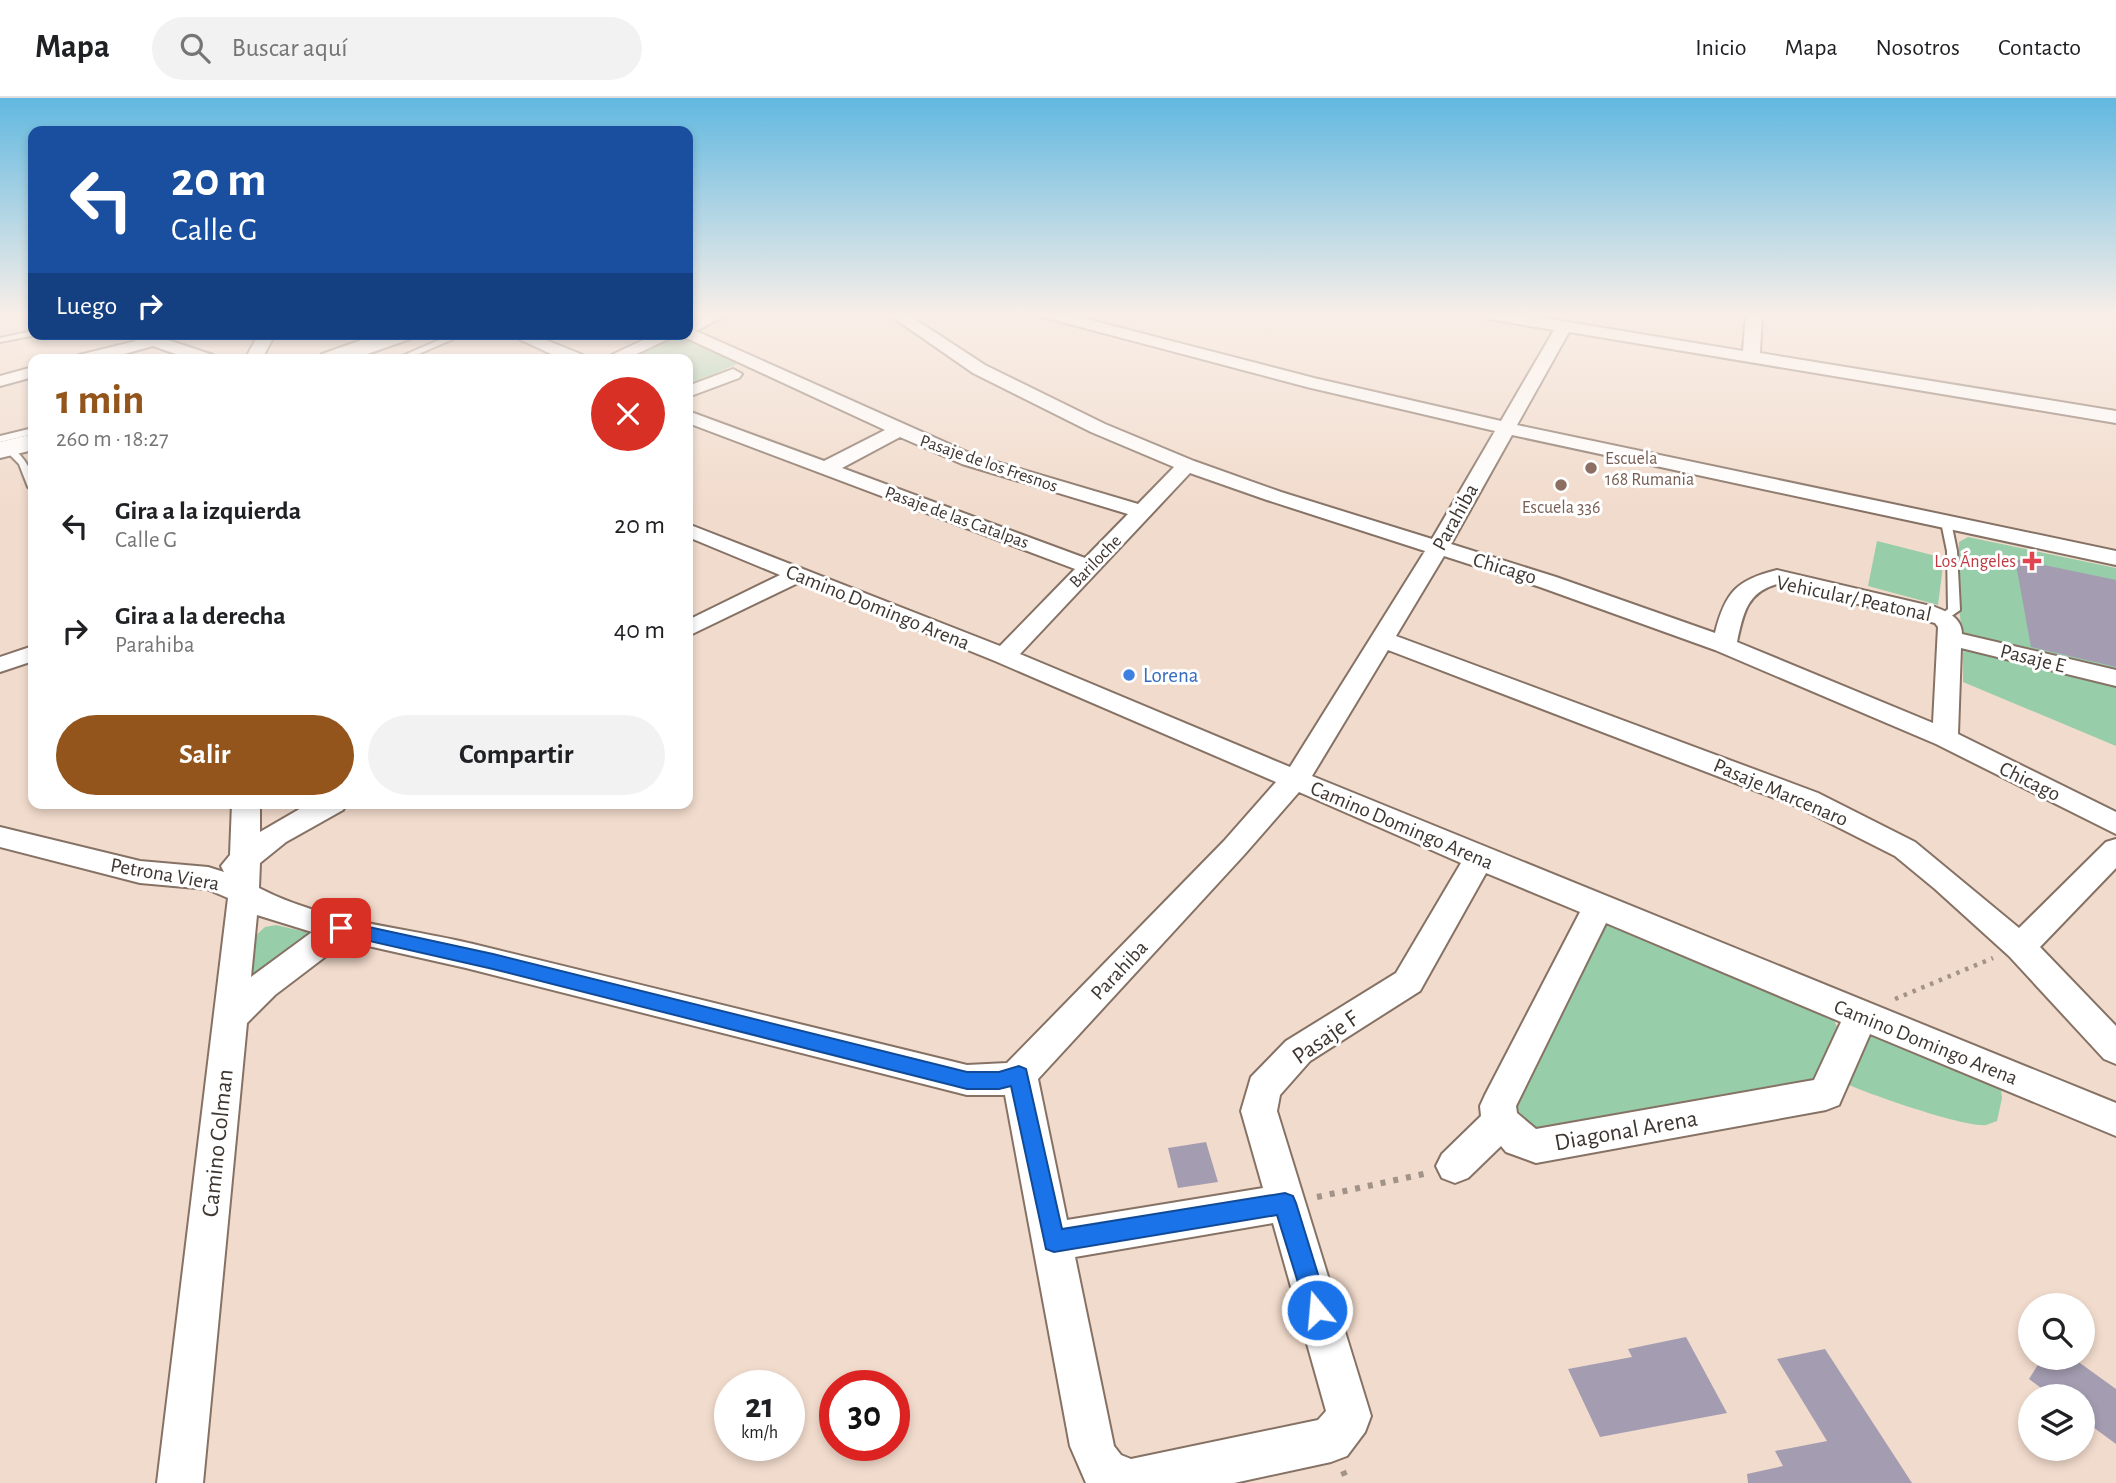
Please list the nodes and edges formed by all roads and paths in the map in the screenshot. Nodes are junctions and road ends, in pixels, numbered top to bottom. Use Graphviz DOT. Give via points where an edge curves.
graph roads {
  1 [pos="721,379"];
  2 [pos="789,379"];
  3 [pos="996,379"];
  4 [pos="1301,379"];
  5 [pos="1529,379"];
  6 [pos="1875,379"];
  7 [pos="693,390"];
  8 [pos="2116,417"];
  9 [pos="693,419"];
  10 [pos="1505,428"];
  11 [pos="899,430"];
  12 [pos="28,434"];
  13 [pos="8,444"];
  14 [pos="1187,465"];
  15 [pos="824,469"];
  16 [pos="28,474"];
  17 [pos="1142,512"];
  18 [pos="1946,522"];
  19 [pos="693,532"];
  20 [pos="1438,548"];
  21 [pos="2116,558"];
  22 [pos="1089,568"];
  23 [pos="797,575"];
  24 [pos="693,627"];
  25 [pos="1946,628"];
  26 [pos="1381,639"];
  27 [pos="1724,645"];
  28 [pos="28,655"];
  29 [pos="1004,656"];
  30 [pos="0,665"];
  31 [pos="2116,678"];
  32 [pos="1945,738"];
  33 [pos="1295,780"];
  34 [pos="246,809"];
  35 [pos="322,809"];
  36 [pos="2116,824"];
  37 [pos="0,837"];
  38 [pos="2116,850"];
  39 [pos="1479,858"];
  40 [pos="244,877"];
  41 [pos="1598,908"];
  42 [pos="341,928"];
  43 [pos="2020,947"];
  44 [pos="1861,1015"];
  45 [pos="230,1018"];
  46 [pos="2116,1049"];
  47 [pos="1019,1075"];
  48 [pos="1499,1120"];
  49 [pos="2116,1120"];
  50 [pos="1455,1166"];
  51 [pos="1285,1203"];
  52 [pos="1054,1241"];
  53 [pos="1109,1480"];
  54 [pos="180,1483"];
  1 -- 7 [label="street"];
  2 -- 11 [label="street, Pasaje de los Fresnos"];
  3 -- 14 [label="street, Chicago"];
  4 -- 10 [label="street"];
  5 -- 10 [label="street, Parahiba"];
  6 -- 8 [label="street"];
  9 -- 15 [label="street, Pasaje de las Catalpas"];
  10 -- 18 [label="street"];
  10 -- 20 [label="street, Parahiba"];
  11 -- 15 [label="street"];
  11 -- 17 [label="street, Pasaje de los Fresnos" via="969,460"];
  12 -- 13 [label="lane"];
  13 -- 16 [label="lane"];
  14 -- 17 [label="street, Bariloche"];
  14 -- 20 [label="street, Chicago"];
  15 -- 22 [label="street, Pasaje de las Catalpas"];
  17 -- 22 [label="street, Bariloche"];
  18 -- 21 [label="street"];
  18 -- 25 [label="lane" via="1954,610"];
  19 -- 23 [label="street, Camino Domingo Arena"];
  20 -- 26 [label="street, Parahiba"];
  20 -- 27 [label="street, Chicago" via="1594,597"];
  22 -- 29 [label="street, Bariloche"];
  23 -- 24 [label="street"];
  23 -- 29 [label="street, Camino Domingo Arena"];
  25 -- 27 [label="street, Vehicular/ Peatonal" via="1927,612 1777,577 1759,581 1735,600"];
  25 -- 31 [label="street, Pasaje E"];
  25 -- 32 [label="street"];
  26 -- 33 [label="street, Parahiba"];
  26 -- 43 [label="street, Pasaje Marcenaro" via="1808,800 1905,849"];
  27 -- 32 [label="street, Chicago"];
  28 -- 30 [label="street"];
  29 -- 33 [label="street, Camino Domingo Arena"];
  32 -- 36 [label="street, Chicago"];
  33 -- 39 [label="street, Camino Domingo Arena"];
  33 -- 47 [label="street, Parahiba"];
  34 -- 40 [label="street, Camino Colman"];
  35 -- 40 [label="street" via="276,835"];
  37 -- 40 [label="street, Petrona Viera" via="140,872"];
  38 -- 43 [label="street"];
  39 -- 41 [label="street, Camino Domingo Arena"];
  39 -- 51 [label="street, Pasaje F" via="1408,982 1298,1051 1264,1088 1259,1111"];
  40 -- 42 [label="street, Petrona Viera" via="275,910"];
  40 -- 45 [label="street, Camino Colman"];
  41 -- 44 [label="street, Camino Domingo Arena"];
  41 -- 48 [label="street" via="1499,1106"];
  42 -- 45 [label="street" via="263,986"];
  42 -- 47 [label="street, Petrona Viera" via="967,1080 999,1081"];
  43 -- 44 [label="path"];
  43 -- 46 [label="street, Pasaje Marcenaro"];
  44 -- 48 [label="street, Diagonal Arena" via="1826,1094 1536,1146 1519,1140"];
  44 -- 49 [label="street, Camino Domingo Arena"];
  45 -- 54 [label="street, Camino Colman"];
  47 -- 52 [label="street"];
  48 -- 50 [label="street"];
  50 -- 51 [label="path"];
  51 -- 52 [label="street"];
  51 -- 53 [label="street, Pasaje F" via="1349,1416 1331,1440 1131,1482"];
  52 -- 53 [label="street" via="1092,1446 1097,1464"];
}
